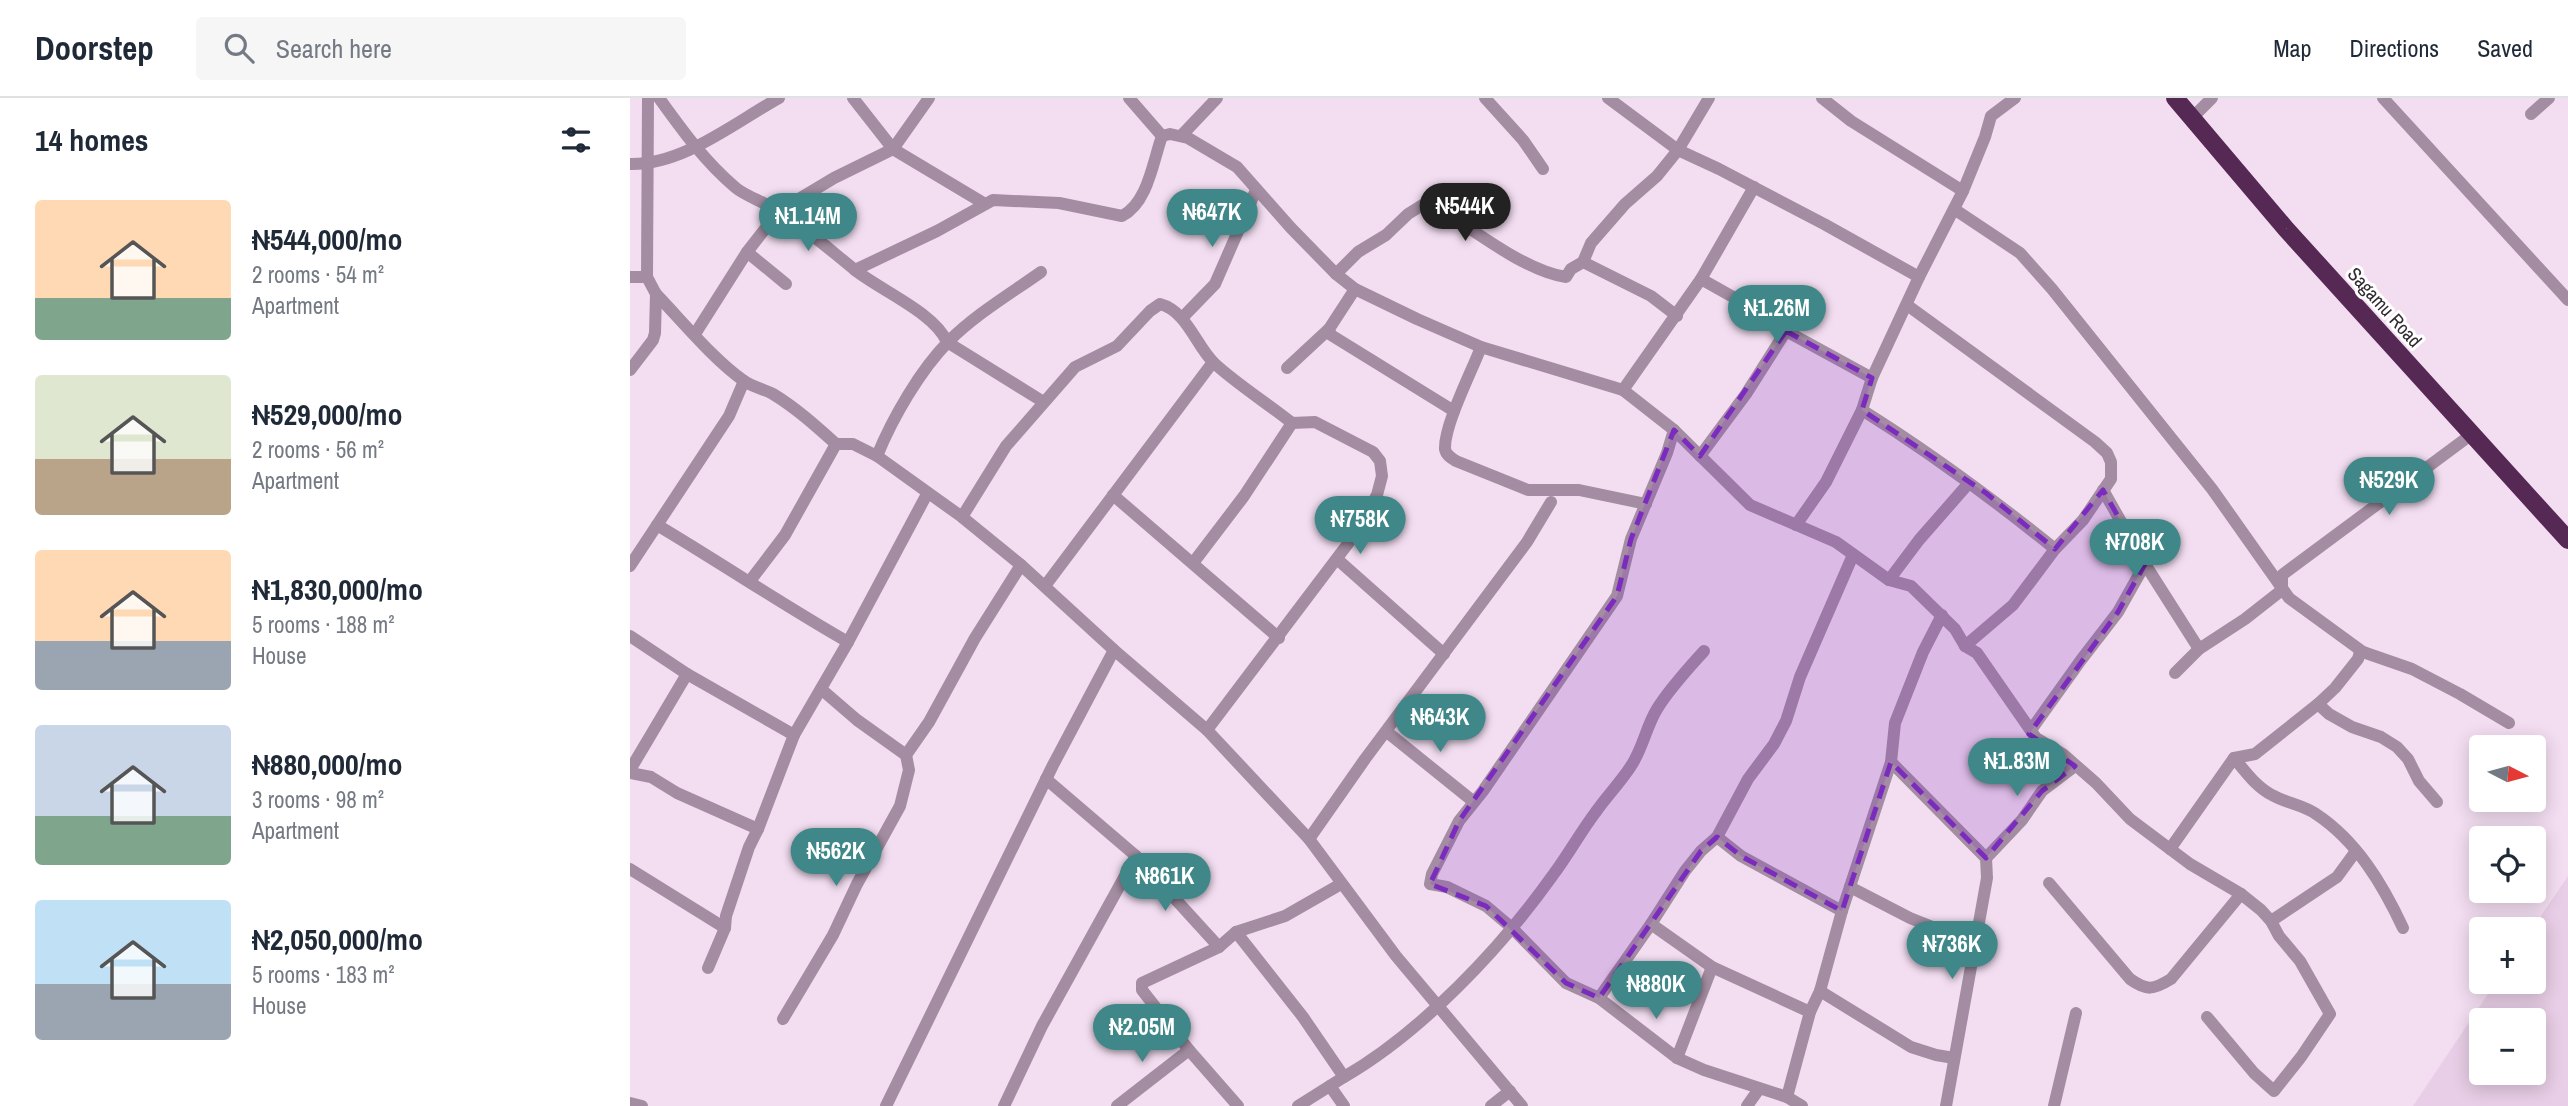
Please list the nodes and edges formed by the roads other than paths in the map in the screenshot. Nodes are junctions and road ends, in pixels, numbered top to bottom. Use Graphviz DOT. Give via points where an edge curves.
graph roads {
  1 [pos="648,98"];
  2 [pos="659,98"];
  3 [pos="779,98"];
  4 [pos="853,98"];
  5 [pos="929,98"];
  6 [pos="1129,98"];
  7 [pos="1217,98"];
  8 [pos="1485,98"];
  9 [pos="1608,98"];
  10 [pos="1709,98"];
  11 [pos="1822,98"];
  12 [pos="2015,98"];
  13 [pos="2175,98"];
  14 [pos="2212,98"];
  15 [pos="2383,98"];
  16 [pos="2549,98"];
  17 [pos="2531,114"];
  18 [pos="2193,117"];
  19 [pos="1162,136"];
  20 [pos="1181,136"];
  21 [pos="695,147"];
  22 [pos="893,149"];
  23 [pos="1678,150"];
  24 [pos="630,164"];
  25 [pos="648,164"];
  26 [pos="1543,169"];
  27 [pos="1754,187"];
  28 [pos="1256,190"];
  29 [pos="1963,191"];
  30 [pos="985,204"];
  31 [pos="1954,209"];
  32 [pos="779,211"];
  33 [pos="747,252"];
  34 [pos="1583,262"];
  35 [pos="855,270"];
  36 [pos="1041,272"];
  37 [pos="1336,274"];
  38 [pos="630,277"];
  39 [pos="647,277"];
  40 [pos="1919,277"];
  41 [pos="1701,279"];
  42 [pos="786,284"];
  43 [pos="1355,289"];
  44 [pos="656,294"];
  45 [pos="2568,300"];
  46 [pos="1907,305"];
  47 [pos="1676,316"];
  48 [pos="1182,318"];
  49 [pos="1329,329"];
  50 [pos="1786,331"];
  51 [pos="695,334"];
  52 [pos="947,342"];
  53 [pos="1481,347"];
  54 [pos="1213,362"];
  55 [pos="1287,368"];
  56 [pos="630,370"];
  57 [pos="1872,377"];
  58 [pos="744,381"];
  59 [pos="1623,390"];
  60 [pos="1042,401"];
  61 [pos="1862,410"];
  62 [pos="1454,411"];
  63 [pos="1292,423"];
  64 [pos="1674,430"];
  65 [pos="2472,434"];
  66 [pos="836,444"];
  67 [pos="877,456"];
  68 [pos="1700,456"];
  69 [pos="1968,484"];
  70 [pos="2103,490"];
  71 [pos="927,494"];
  72 [pos="1113,495"];
  73 [pos="1551,502"];
  74 [pos="1646,504"];
  75 [pos="962,517"];
  76 [pos="657,525"];
  77 [pos="1796,525"];
  78 [pos="2567,536"];
  79 [pos="2055,549"];
  80 [pos="1853,555"];
  81 [pos="1337,559"];
  82 [pos="1192,563"];
  83 [pos="2145,564"];
  84 [pos="1021,565"];
  85 [pos="630,566"];
  86 [pos="1889,580"];
  87 [pos="750,581"];
  88 [pos="1045,586"];
  89 [pos="2282,590"];
  90 [pos="1942,615"];
  91 [pos="630,636"];
  92 [pos="1279,638"];
  93 [pos="848,642"];
  94 [pos="1965,646"];
  95 [pos="2199,649"];
  96 [pos="1114,650"];
  97 [pos="1704,651"];
  98 [pos="2363,652"];
  99 [pos="1444,654"];
  100 [pos="2175,673"];
  101 [pos="687,674"];
  102 [pos="821,689"];
  103 [pos="2318,704"];
  104 [pos="2509,723"];
  105 [pos="1207,730"];
  106 [pos="2031,730"];
  107 [pos="1387,732"];
  108 [pos="794,735"];
  109 [pos="906,755"];
  110 [pos="2234,758"];
  111 [pos="1891,762"];
  112 [pos="2075,766"];
  113 [pos="630,771"];
  114 [pos="1046,779"];
  115 [pos="1474,802"];
  116 [pos="2437,802"];
  117 [pos="758,829"];
  118 [pos="1717,837"];
  119 [pos="1309,839"];
  120 [pos="2170,849"];
  121 [pos="2356,851"];
  122 [pos="1136,856"];
  123 [pos="1986,858"];
  124 [pos="630,869"];
  125 [pos="2049,883"];
  126 [pos="1341,884"];
  127 [pos="1850,887"];
  128 [pos="2241,894"];
  129 [pos="1842,911"];
  130 [pos="2271,920"];
  131 [pos="1651,924"];
  132 [pos="724,928"];
  133 [pos="1512,928"];
  134 [pos="2403,928"];
  135 [pos="1236,932"];
  136 [pos="1975,944"];
  137 [pos="1219,947"];
  138 [pos="1712,967"];
  139 [pos="708,968"];
  140 [pos="1820,991"];
  141 [pos="1599,998"];
  142 [pos="1437,1004"];
  143 [pos="1810,1012"];
  144 [pos="2076,1013"];
  145 [pos="2207,1017"];
  146 [pos="783,1019"];
  147 [pos="1189,1050"];
  148 [pos="1677,1058"];
  149 [pos="1954,1058"];
  150 [pos="1343,1077"];
  151 [pos="1330,1086"];
  152 [pos="1759,1089"];
  153 [pos="1510,1091"];
  154 [pos="1787,1097"];
  155 [pos="630,1104"];
  156 [pos="1949,1104"];
  157 [pos="642,1106"];
  158 [pos="886,1106"];
  159 [pos="1004,1106"];
  160 [pos="1117,1106"];
  161 [pos="1238,1106"];
  162 [pos="1298,1106"];
  163 [pos="1345,1106"];
  164 [pos="1491,1106"];
  165 [pos="1522,1106"];
  166 [pos="1747,1106"];
  167 [pos="1802,1106"];
  168 [pos="2054,1106"];
  1 -- 25 [label="street"];
  2 -- 21 [label="street"];
  3 -- 21 [label="street"];
  4 -- 22 [label="street"];
  5 -- 22 [label="street"];
  6 -- 19 [label="street"];
  7 -- 20 [label="street"];
  8 -- 26 [label="street"];
  9 -- 23 [label="street"];
  10 -- 23 [label="street"];
  11 -- 29 [label="street"];
  12 -- 29 [label="street" via="1991,116"];
  13 -- 18 [label="highway, Sagamu Road"];
  14 -- 18 [label="street"];
  15 -- 45 [label="street"];
  16 -- 17 [label="street"];
  18 -- 65 [label="highway, Sagamu Road" via="2286,229"];
  19 -- 20 [label="street"];
  19 -- 30 [label="street" via="1144,190 1130,212 1122,216 1059,203 1003,199"];
  20 -- 28 [label="street" via="1237,167"];
  21 -- 25 [label="street"];
  21 -- 32 [label="street" via="738,190"];
  22 -- 30 [label="street"];
  22 -- 32 [label="street"];
  23 -- 27 [label="street"];
  23 -- 34 [label="street" via="1591,243"];
  24 -- 25 [label="street"];
  25 -- 39 [label="street"];
  27 -- 40 [label="street"];
  27 -- 41 [label="street"];
  28 -- 37 [label="street"];
  28 -- 48 [label="street" via="1214,285"];
  29 -- 31 [label="street"];
  30 -- 35 [label="street"];
  31 -- 40 [label="street"];
  31 -- 89 [label="street" via="2020,253 2052,289 2212,489"];
  32 -- 33 [label="street"];
  32 -- 35 [label="street"];
  33 -- 42 [label="street"];
  33 -- 51 [label="street"];
  34 -- 37 [label="street" via="1566,277 1547,273 1433,204 1424,204 1358,252"];
  34 -- 47 [label="street" via="1651,296"];
  35 -- 52 [label="street" via="925,317"];
  36 -- 52 [label="street"];
  37 -- 43 [label="street"];
  38 -- 39 [label="street"];
  39 -- 44 [label="street"];
  40 -- 46 [label="street"];
  41 -- 47 [label="street"];
  41 -- 50 [label="street"];
  43 -- 49 [label="street"];
  43 -- 53 [label="street"];
  44 -- 51 [label="street"];
  44 -- 56 [label="street" via="653,340"];
  46 -- 57 [label="street"];
  46 -- 70 [label="street" via="2107,453 2111,479"];
  47 -- 59 [label="street"];
  48 -- 54 [label="street"];
  48 -- 60 [label="street" via="1160,304 1117,346 1075,367"];
  49 -- 55 [label="street"];
  49 -- 62 [label="street" via="1331,335"];
  50 -- 57 [label="street"];
  50 -- 68 [label="street"];
  51 -- 58 [label="street"];
  52 -- 60 [label="street"];
  52 -- 67 [label="street" via="903,403"];
  53 -- 59 [label="street"];
  53 -- 62 [label="street"];
  54 -- 63 [label="street"];
  54 -- 72 [label="street"];
  57 -- 61 [label="street"];
  58 -- 66 [label="street" via="801,413"];
  58 -- 76 [label="street" via="729,416"];
  59 -- 64 [label="street"];
  60 -- 75 [label="street" via="1006,446"];
  61 -- 69 [label="street"];
  61 -- 77 [label="street" via="1826,482"];
  62 -- 74 [label="street" via="1445,447 1455,461 1528,490 1579,490"];
  63 -- 81 [label="street" via="1315,422 1373,452 1380,461 1377,495"];
  63 -- 82 [label="street"];
  64 -- 68 [label="street"];
  64 -- 74 [label="street"];
  65 -- 78 [label="highway, Sagamu Road"];
  65 -- 89 [label="street" via="2282,575"];
  66 -- 67 [label="street" via="853,444"];
  66 -- 87 [label="street" via="785,535"];
  67 -- 71 [label="street"];
  68 -- 77 [label="street" via="1750,505"];
  69 -- 79 [label="street" via="1986,493"];
  69 -- 86 [label="street"];
  70 -- 79 [label="street"];
  70 -- 83 [label="street"];
  71 -- 75 [label="street"];
  71 -- 93 [label="street"];
  72 -- 82 [label="street"];
  72 -- 88 [label="street"];
  73 -- 99 [label="street"];
  74 -- 115 [label="street" via="1631,539 1618,596"];
  75 -- 84 [label="street"];
  76 -- 85 [label="street"];
  76 -- 87 [label="street"];
  77 -- 80 [label="street" via="1836,542"];
  79 -- 94 [label="street" via="2013,604"];
  80 -- 86 [label="street"];
  80 -- 118 [label="street" via="1786,721"];
  81 -- 92 [label="street"];
  81 -- 99 [label="street"];
  82 -- 92 [label="street"];
  83 -- 95 [label="street"];
  83 -- 106 [label="street" via="2118,612"];
  84 -- 88 [label="street"];
  84 -- 109 [label="street"];
  86 -- 90 [label="street" via="1910,586"];
  87 -- 93 [label="street"];
  88 -- 96 [label="street"];
  89 -- 95 [label="street"];
  89 -- 98 [label="street"];
  90 -- 94 [label="street"];
  90 -- 111 [label="street" via="1895,723"];
  91 -- 101 [label="street"];
  92 -- 105 [label="street"];
  93 -- 102 [label="street"];
  94 -- 106 [label="street" via="1977,653"];
  95 -- 100 [label="street"];
  96 -- 105 [label="street"];
  96 -- 114 [label="street"];
  97 -- 133 [label="street" via="1657,709 1630,767"];
  98 -- 103 [label="street"];
  98 -- 104 [label="street" via="2412,669"];
  99 -- 107 [label="street"];
  101 -- 108 [label="street"];
  101 -- 113 [label="street"];
  102 -- 108 [label="street"];
  102 -- 109 [label="street"];
  103 -- 110 [label="street" via="2255,754"];
  103 -- 116 [label="street" via="2352,727 2397,747"];
  105 -- 119 [label="street"];
  106 -- 112 [label="street"];
  107 -- 115 [label="street"];
  107 -- 119 [label="street"];
  108 -- 117 [label="street"];
  109 -- 146 [label="street" via="909,770 900,806"];
  110 -- 120 [label="street"];
  110 -- 121 [label="street" via="2271,795 2313,812"];
  111 -- 123 [label="street"];
  111 -- 127 [label="street"];
  112 -- 120 [label="street"];
  112 -- 123 [label="street" via="2042,791"];
  113 -- 117 [label="street"];
  114 -- 122 [label="street"];
  114 -- 158 [label="street"];
  115 -- 133 [label="street" via="1459,821 1430,884 1486,906"];
  117 -- 132 [label="street"];
  118 -- 129 [label="street" via="1741,856"];
  118 -- 131 [label="street" via="1685,871"];
  119 -- 126 [label="street"];
  120 -- 128 [label="street"];
  121 -- 130 [label="street" via="2337,877"];
  121 -- 134 [label="street" via="2386,892"];
  122 -- 137 [label="street"];
  122 -- 159 [label="street" via="1042,1026"];
  123 -- 136 [label="street" via="1987,878"];
  124 -- 132 [label="street"];
  125 -- 128 [label="street" via="2130,979 2141,987 2156,988 2171,979"];
  126 -- 135 [label="street" via="1285,916"];
  126 -- 142 [label="street"];
  127 -- 129 [label="street"];
  127 -- 136 [label="street"];
  128 -- 130 [label="street"];
  129 -- 140 [label="street"];
  130 -- 145 [label="street" via="2330,1014 2319,1031 2274,1091"];
  131 -- 138 [label="street"];
  131 -- 141 [label="street"];
  132 -- 139 [label="street"];
  133 -- 141 [label="street" via="1566,983"];
  133 -- 142 [label="street"];
  135 -- 137 [label="street"];
  135 -- 150 [label="street"];
  136 -- 149 [label="street"];
  137 -- 147 [label="street" via="1142,983 1142,990"];
  138 -- 143 [label="street"];
  138 -- 148 [label="street"];
  140 -- 143 [label="street"];
  140 -- 149 [label="street" via="1910,1047"];
  141 -- 148 [label="street"];
  142 -- 150 [label="street" via="1398,1042"];
  142 -- 153 [label="street"];
  143 -- 154 [label="street"];
  144 -- 168 [label="street"];
  147 -- 160 [label="street"];
  147 -- 161 [label="street"];
  148 -- 152 [label="street"];
  149 -- 156 [label="street"];
  150 -- 151 [label="street"];
  151 -- 162 [label="street"];
  151 -- 163 [label="street"];
  152 -- 154 [label="street"];
  152 -- 166 [label="street"];
  153 -- 164 [label="street"];
  153 -- 165 [label="street"];
  154 -- 167 [label="street"];
  155 -- 157 [label="street"];
}
